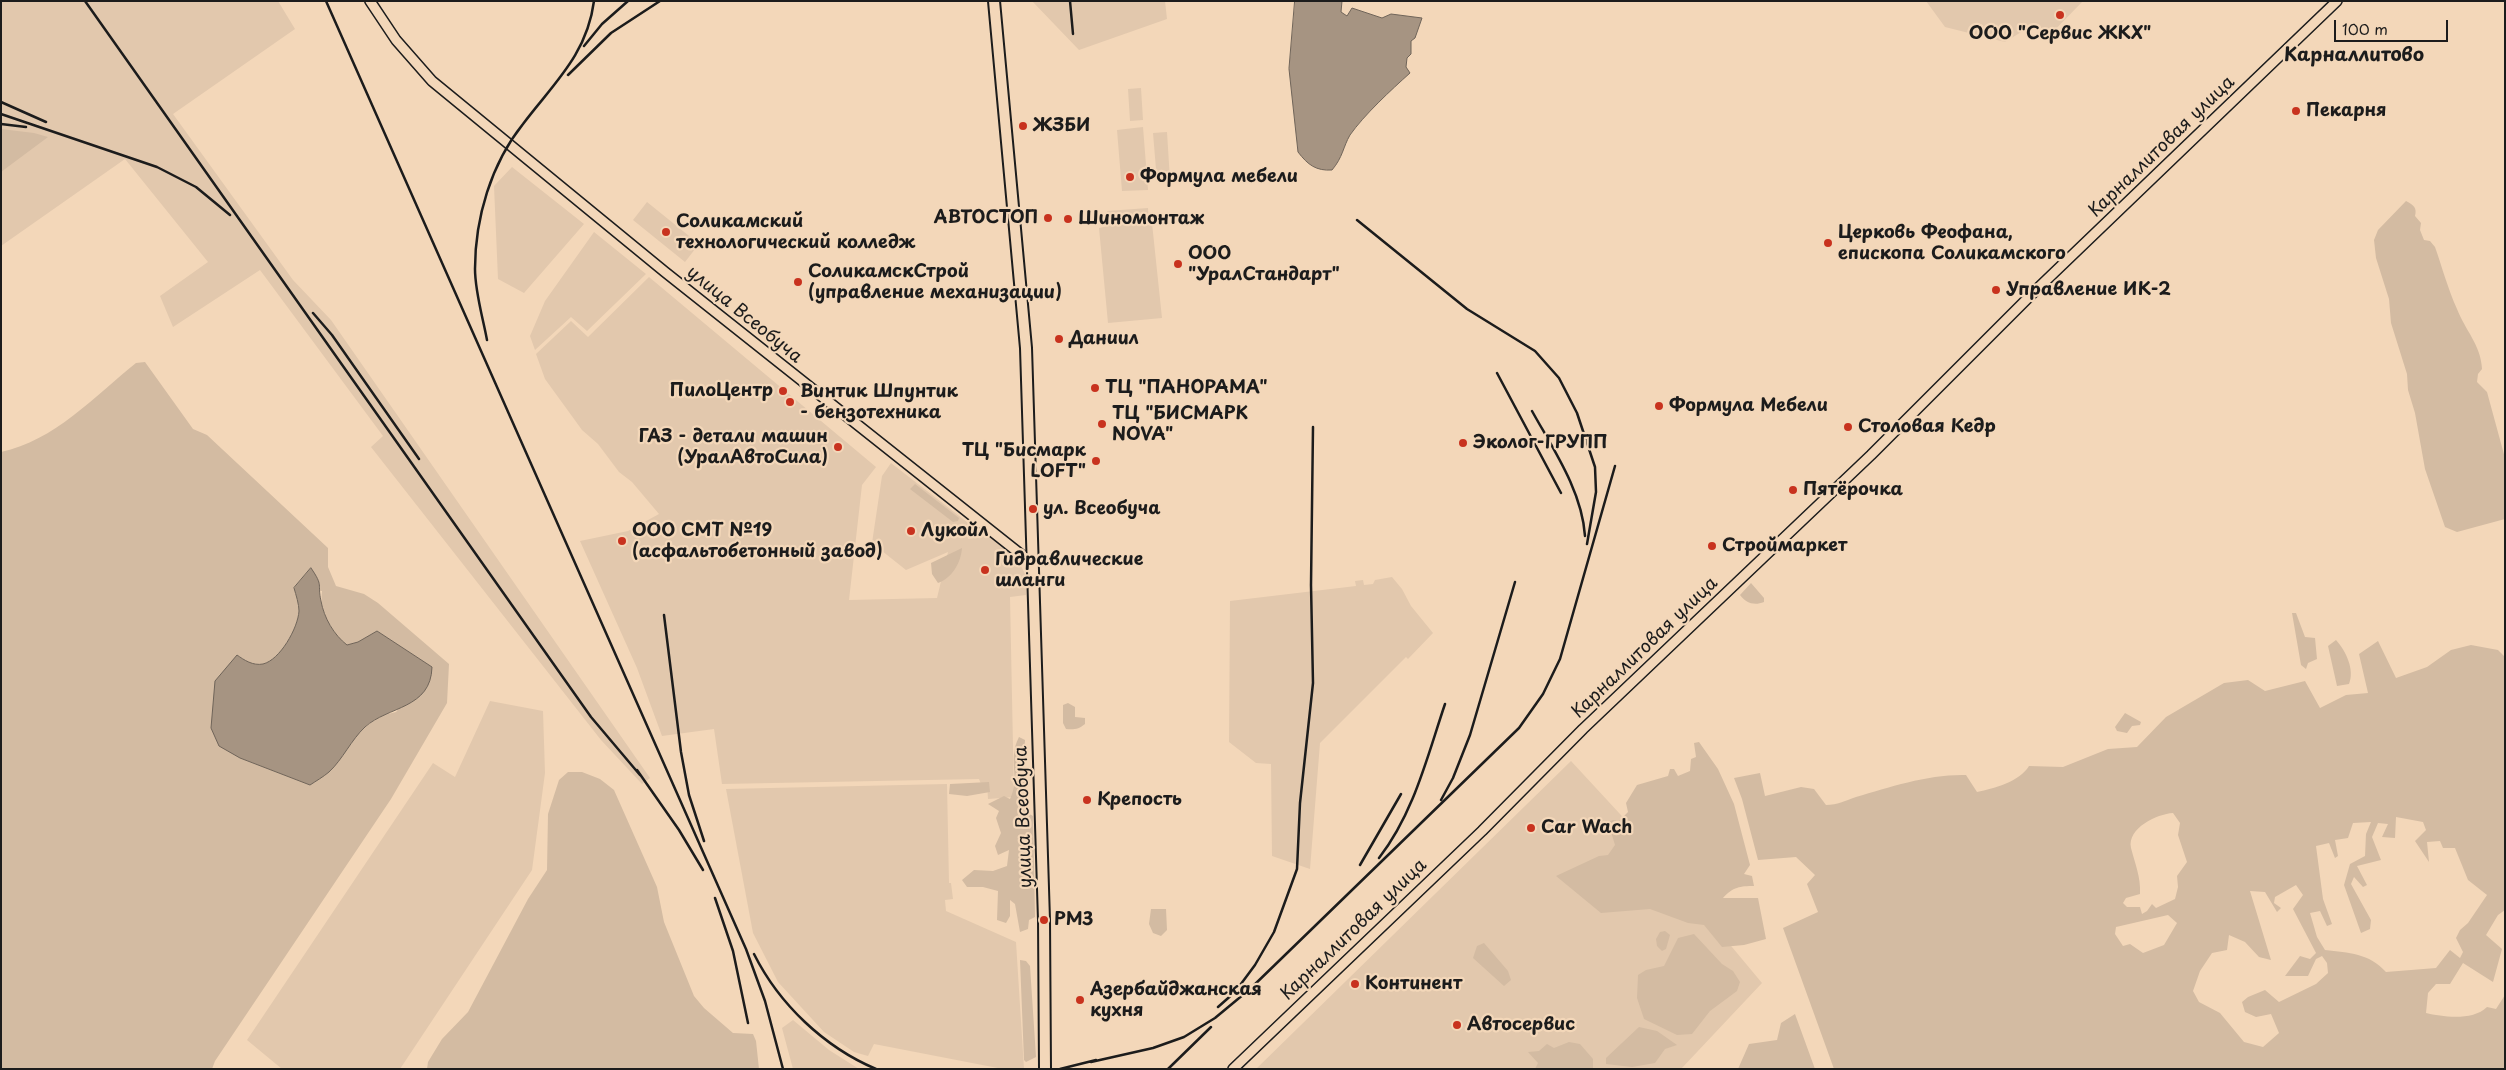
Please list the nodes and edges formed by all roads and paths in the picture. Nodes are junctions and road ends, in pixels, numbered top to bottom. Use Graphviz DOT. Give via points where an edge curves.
graph roads {
  1 [pos="370,1"];
  2 [pos="994,1"];
  3 [pos="2337,1"];
  4 [pos="1032,564"];
  5 [pos="1045,1069"];
  6 [pos="1234,1069"];
  1 -- 4 [label="street, улица Всеобуча" via="396,40 432,81 672,278"];
  2 -- 4 [label="main road, улица Всеобуча" via="1026,348 1033,509"];
  3 -- 6 [label="street, Карналлитовая улица"];
  4 -- 5 [label="main road, улица Всеобуча" via="1044,920"];
}
